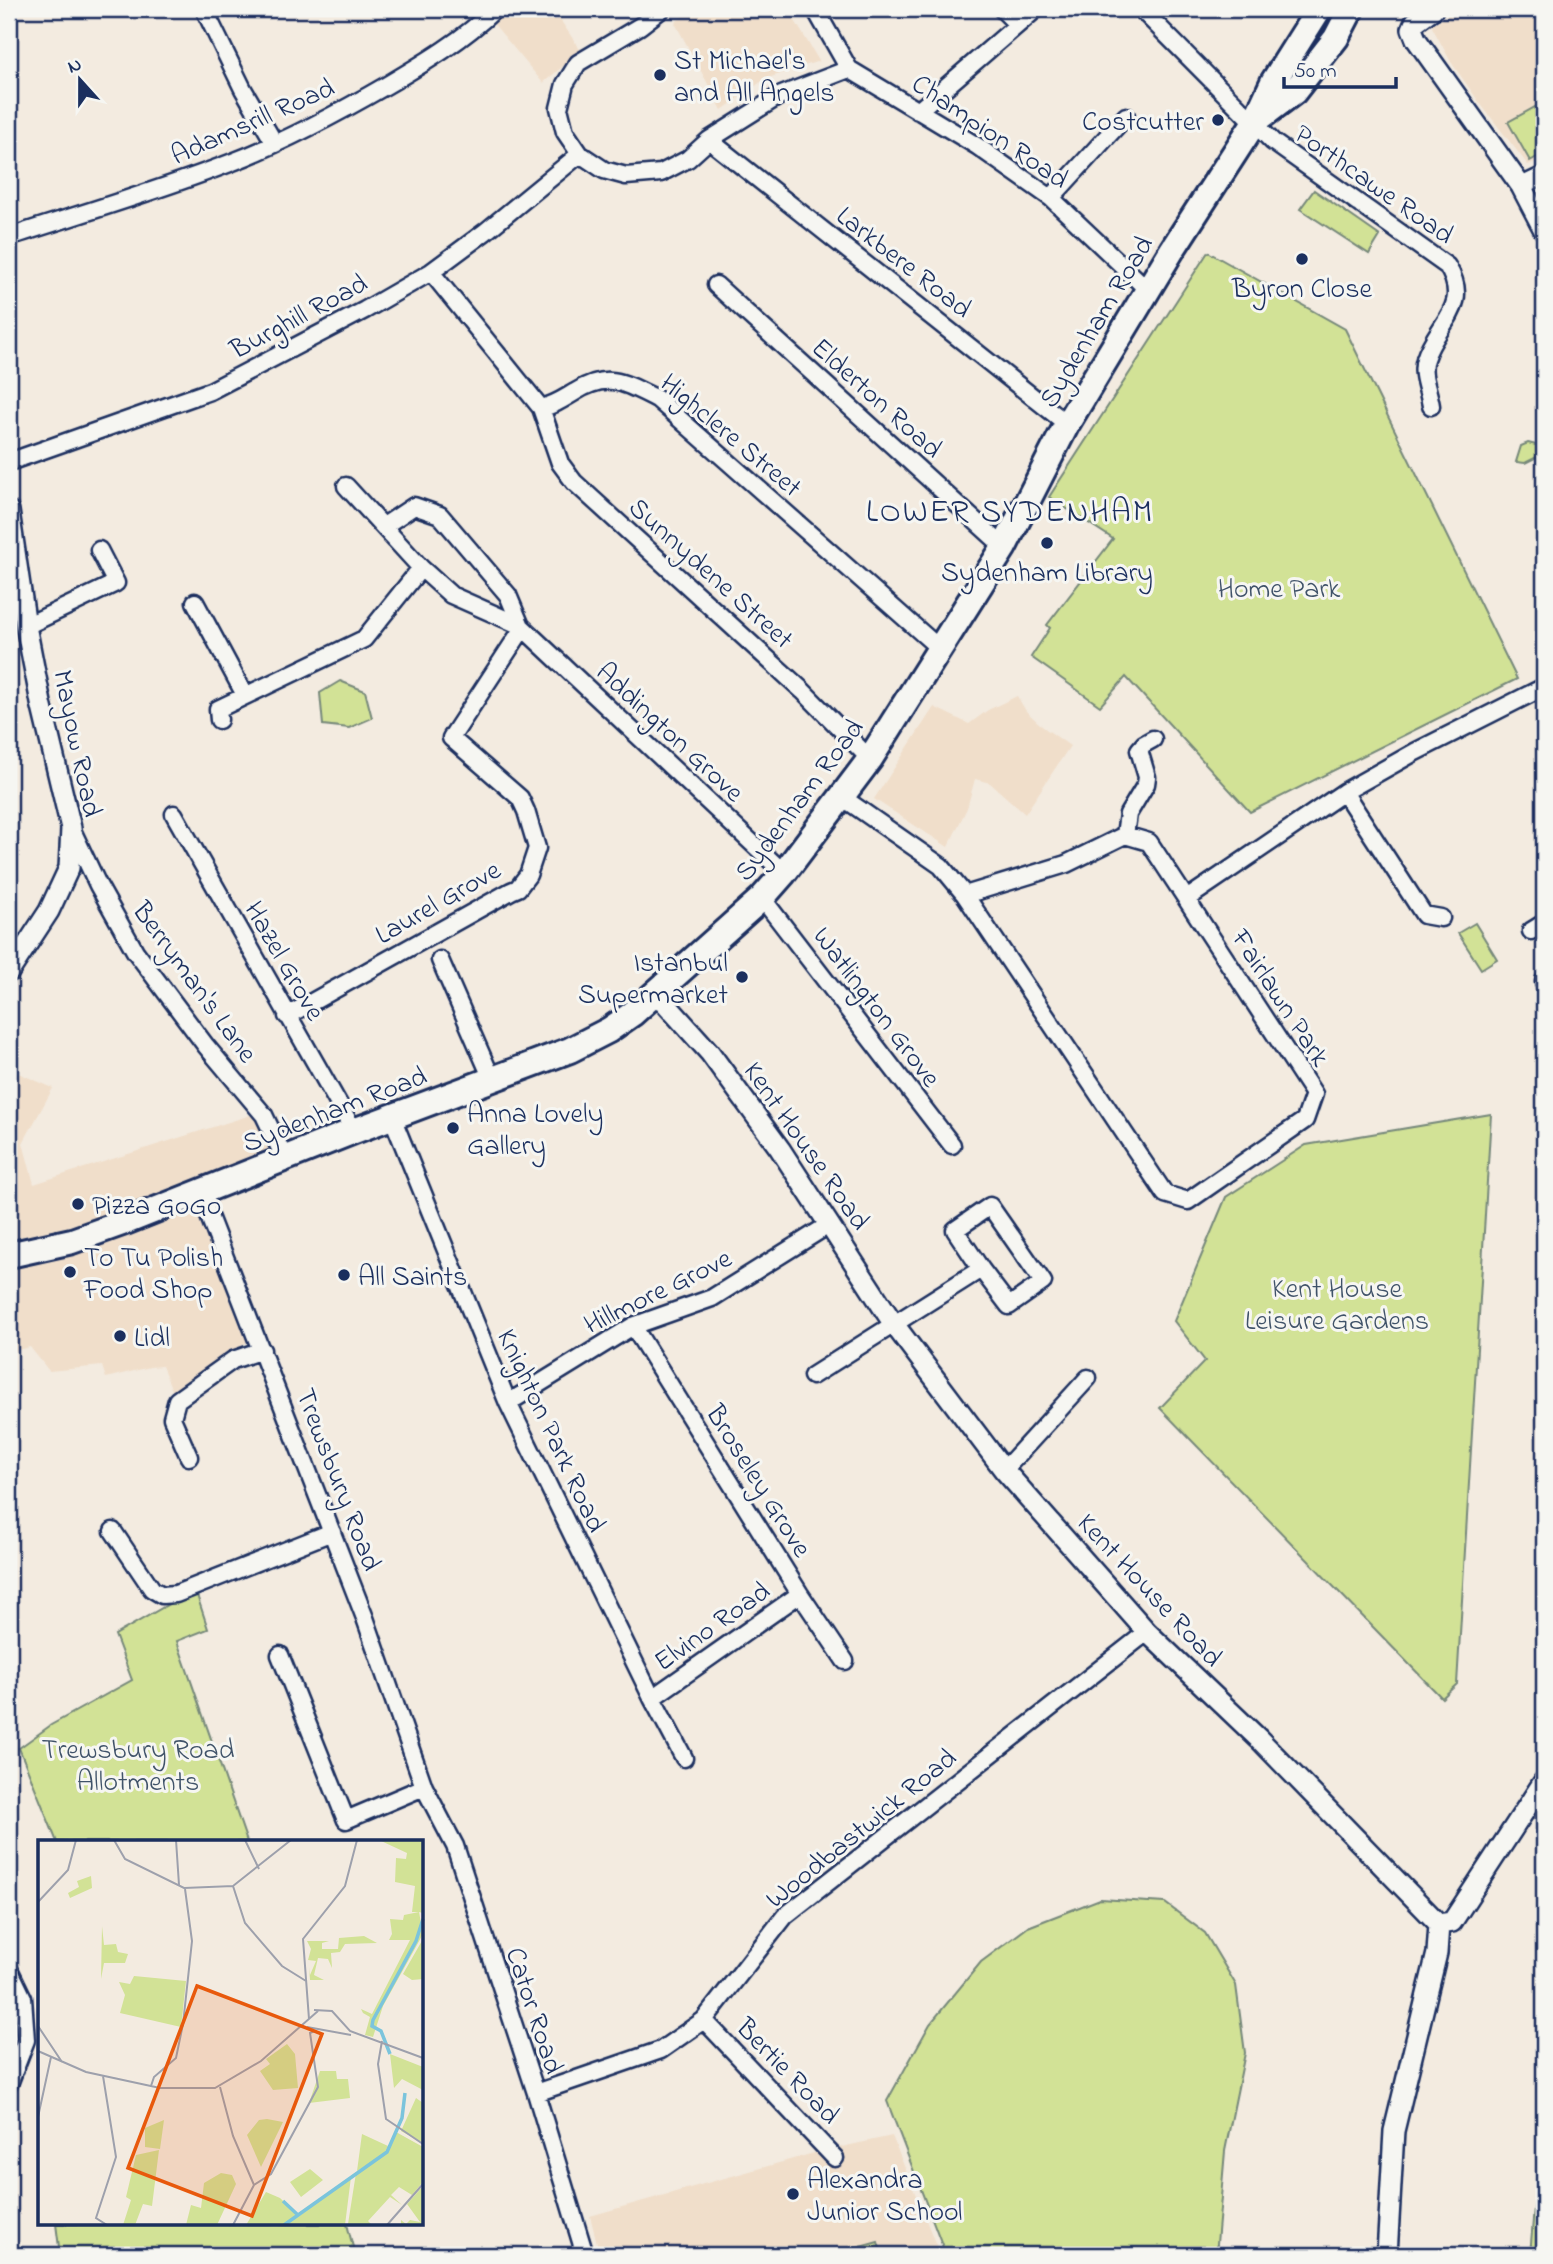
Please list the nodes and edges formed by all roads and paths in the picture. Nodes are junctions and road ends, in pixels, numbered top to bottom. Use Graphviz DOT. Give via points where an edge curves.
graph roads {
  1 [pos="204,9"];
  2 [pos="495,9"];
  3 [pos="662,9"];
  4 [pos="815,9"];
  5 [pos="1002,9"];
  6 [pos="1036,9"];
  7 [pos="1141,9"];
  8 [pos="1319,9"];
  9 [pos="1351,9"];
  10 [pos="1433,9"];
  11 [pos="1017,24"];
  12 [pos="849,69"];
  13 [pos="918,111"];
  14 [pos="1126,116"];
  15 [pos="1254,123"];
  16 [pos="709,140"];
  17 [pos="275,144"];
  18 [pos="580,154"];
  19 [pos="1544,175"];
  20 [pos="1521,186"];
  21 [pos="1051,198"];
  22 [pos="1544,230"];
  23 [pos="9,237"];
  24 [pos="430,271"];
  25 [pos="716,285"];
  26 [pos="1148,290"];
  27 [pos="1432,407"];
  28 [pos="541,408"];
  29 [pos="1068,424"];
  30 [pos="9,462"];
  31 [pos="346,486"];
  32 [pos="9,511"];
  33 [pos="384,526"];
  34 [pos="1004,548"];
  35 [pos="99,550"];
  36 [pos="421,568"];
  37 [pos="14,588"];
  38 [pos="195,602"];
  39 [pos="26,626"];
  40 [pos="522,627"];
  41 [pos="940,649"];
  42 [pos="1544,687"];
  43 [pos="245,695"];
  44 [pos="219,720"];
  45 [pos="1153,739"];
  46 [pos="870,759"];
  47 [pos="1344,792"];
  48 [pos="842,797"];
  49 [pos="174,814"];
  50 [pos="71,828"];
  51 [pos="1125,835"];
  52 [pos="785,873"];
  53 [pos="965,895"];
  54 [pos="762,898"];
  55 [pos="1188,898"];
  56 [pos="1441,918"];
  57 [pos="440,960"];
  58 [pos="9,972"];
  59 [pos="657,994"];
  60 [pos="288,1016"];
  61 [pos="492,1079"];
  62 [pos="392,1117"];
  63 [pos="355,1131"];
  64 [pos="952,1145"];
  65 [pos="285,1159"];
  66 [pos="200,1193"];
  67 [pos="830,1224"];
  68 [pos="9,1255"];
  69 [pos="981,1269"];
  70 [pos="894,1323"];
  71 [pos="633,1326"];
  72 [pos="262,1350"];
  73 [pos="812,1376"];
  74 [pos="1088,1378"];
  75 [pos="508,1403"];
  76 [pos="189,1457"];
  77 [pos="1004,1469"];
  78 [pos="113,1531"];
  79 [pos="332,1532"];
  80 [pos="800,1594"];
  81 [pos="1147,1632"];
  82 [pos="280,1655"];
  83 [pos="845,1661"];
  84 [pos="652,1698"];
  85 [pos="684,1758"];
  86 [pos="1544,1781"];
  87 [pos="424,1787"];
  88 [pos="1439,1924"];
  89 [pos="9,1969"];
  90 [pos="704,2020"];
  91 [pos="9,2084"];
  92 [pos="536,2093"];
  93 [pos="835,2158"];
  94 [pos="585,2255"];
  95 [pos="1387,2255"];
  1 -- 17 [label="street"];
  2 -- 17 [label="street, Adamsrill Road" via="439,55"];
  3 -- 18 [label="street" via="578,63 565,84 559,108 565,132"];
  4 -- 12 [label="street, Champion Road"];
  5 -- 11 [label="street"];
  6 -- 11 [label="street"];
  7 -- 15 [label="street"];
  8 -- 15 [label="main road, Sydenham Road" via="1273,82"];
  9 -- 15 [label="main road, Sydenham Road" via="1336,38 1294,92"];
  10 -- 20 [label="street" via="1415,22 1416,39"];
  11 -- 13 [label="street"];
  12 -- 13 [label="street, Champion Road"];
  12 -- 16 [label="street" via="779,96"];
  13 -- 21 [label="street, Champion Road" via="978,146"];
  14 -- 21 [label="street"];
  15 -- 26 [label="main road, Sydenham Road"];
  15 -- 27 [label="street, Porthcawe Road" via="1273,142 1447,266 1458,290 1425,358 1423,369"];
  16 -- 18 [label="street" via="688,159 661,173 626,176 604,170"];
  16 -- 29 [label="street, Larkbere Road"];
  17 -- 23 [label="street, Adamsrill Road" via="127,200"];
  18 -- 24 [label="street, Burghill Road"];
  19 -- 20 [label="street"];
  20 -- 22 [label="street"];
  21 -- 26 [label="street, Champion Road"];
  24 -- 28 [label="street"];
  24 -- 30 [label="street, Burghill Road" via="210,391"];
  25 -- 34 [label="street, Elderton Road"];
  26 -- 29 [label="main road, Sydenham Road"];
  28 -- 41 [label="street, Highclere Street" via="556,405 591,383 610,380 657,399"];
  28 -- 46 [label="street, Sunnydene Street" via="560,463 574,482 803,691"];
  29 -- 34 [label="main road, Sydenham Road"];
  31 -- 33 [label="street"];
  32 -- 37 [label="street, Mayow Road"];
  33 -- 36 [label="street, Addington Grove"];
  33 -- 40 [label="street, Addington Grove" via="414,506 440,515 508,595"];
  34 -- 41 [label="main road, Sydenham Road"];
  35 -- 39 [label="street" via="116,583"];
  36 -- 40 [label="street, Addington Grove" via="451,595"];
  36 -- 43 [label="street" via="364,639"];
  37 -- 39 [label="street, Mayow Road"];
  38 -- 43 [label="street"];
  39 -- 50 [label="street, Mayow Road"];
  40 -- 52 [label="street, Addington Grove"];
  40 -- 60 [label="street, Laurel Grove" via="452,738 520,798 537,848 528,875 518,888"];
  41 -- 46 [label="main road, Sydenham Road"];
  42 -- 47 [label="street"];
  43 -- 44 [label="street" via="218,709"];
  45 -- 51 [label="street" via="1139,750 1147,777 1128,814"];
  46 -- 48 [label="main road, Sydenham Road"];
  47 -- 55 [label="street"];
  47 -- 56 [label="street" via="1424,915"];
  48 -- 52 [label="main road, Sydenham Road"];
  48 -- 53 [label="street, Fairlawn Park" via="941,866"];
  49 -- 60 [label="street, Hazel Grove"];
  50 -- 58 [label="street, Mayow Road" via="69,868 49,911"];
  50 -- 65 [label="street, Berryman's Lane" via="135,951 205,1046 264,1115"];
  51 -- 53 [label="street" via="1066,864"];
  51 -- 55 [label="street, Fairlawn Park" via="1149,842"];
  52 -- 54 [label="main road, Sydenham Road"];
  53 -- 55 [label="street, Fairlawn Park" via="1166,1194 1188,1201 1305,1120 1314,1094"];
  54 -- 59 [label="main road, Sydenham Road"];
  54 -- 64 [label="street, Watlington Grove"];
  57 -- 61 [label="street"];
  59 -- 61 [label="main road, Sydenham Road" via="618,1024 570,1050"];
  59 -- 67 [label="street, Kent House Road" via="710,1053"];
  60 -- 63 [label="street, Hazel Grove"];
  61 -- 62 [label="main road, Sydenham Road"];
  62 -- 63 [label="main road, Sydenham Road"];
  62 -- 75 [label="street, Knighton Park Road"];
  63 -- 65 [label="main road, Sydenham Road"];
  65 -- 66 [label="main road, Sydenham Road"];
  66 -- 68 [label="main road, Sydenham Road" via="72,1241"];
  66 -- 72 [label="street, Trewsbury Road"];
  67 -- 70 [label="street, Kent House Road"];
  67 -- 71 [label="street, Hillmore Grove" via="712,1298"];
  69 -- 69 [label="street" via="1009,1306 1043,1282 990,1206 955,1230"];
  69 -- 70 [label="street"];
  70 -- 73 [label="street"];
  70 -- 77 [label="street, Kent House Road"];
  71 -- 75 [label="street, Hillmore Grove"];
  71 -- 80 [label="street, Broseley Grove"];
  72 -- 76 [label="street" via="233,1360 177,1400 172,1418"];
  72 -- 79 [label="street, Trewsbury Road"];
  74 -- 77 [label="street"];
  75 -- 84 [label="street, Knighton Park Road"];
  77 -- 81 [label="street, Kent House Road"];
  78 -- 79 [label="street" via="152,1589 162,1595 176,1594"];
  79 -- 87 [label="street, Trewsbury Road"];
  80 -- 83 [label="street, Broseley Grove"];
  80 -- 84 [label="street, Elvino Road"];
  81 -- 88 [label="street, Kent House Road" via="1259,1739"];
  81 -- 90 [label="street, Woodbastwick Road" via="785,1916"];
  82 -- 87 [label="street" via="346,1820"];
  84 -- 85 [label="street, Knighton Park Road"];
  86 -- 88 [label="street" via="1452,1922"];
  87 -- 92 [label="street, Cator Road" via="457,1853"];
  88 -- 95 [label="street" via="1437,1953 1394,2131"];
  89 -- 91 [label="street" via="23,1998 26,2040"];
  90 -- 92 [label="street, Woodbastwick Road" via="661,2050"];
  90 -- 93 [label="street, Bertie Road"];
  92 -- 94 [label="street, Cator Road"];
}
